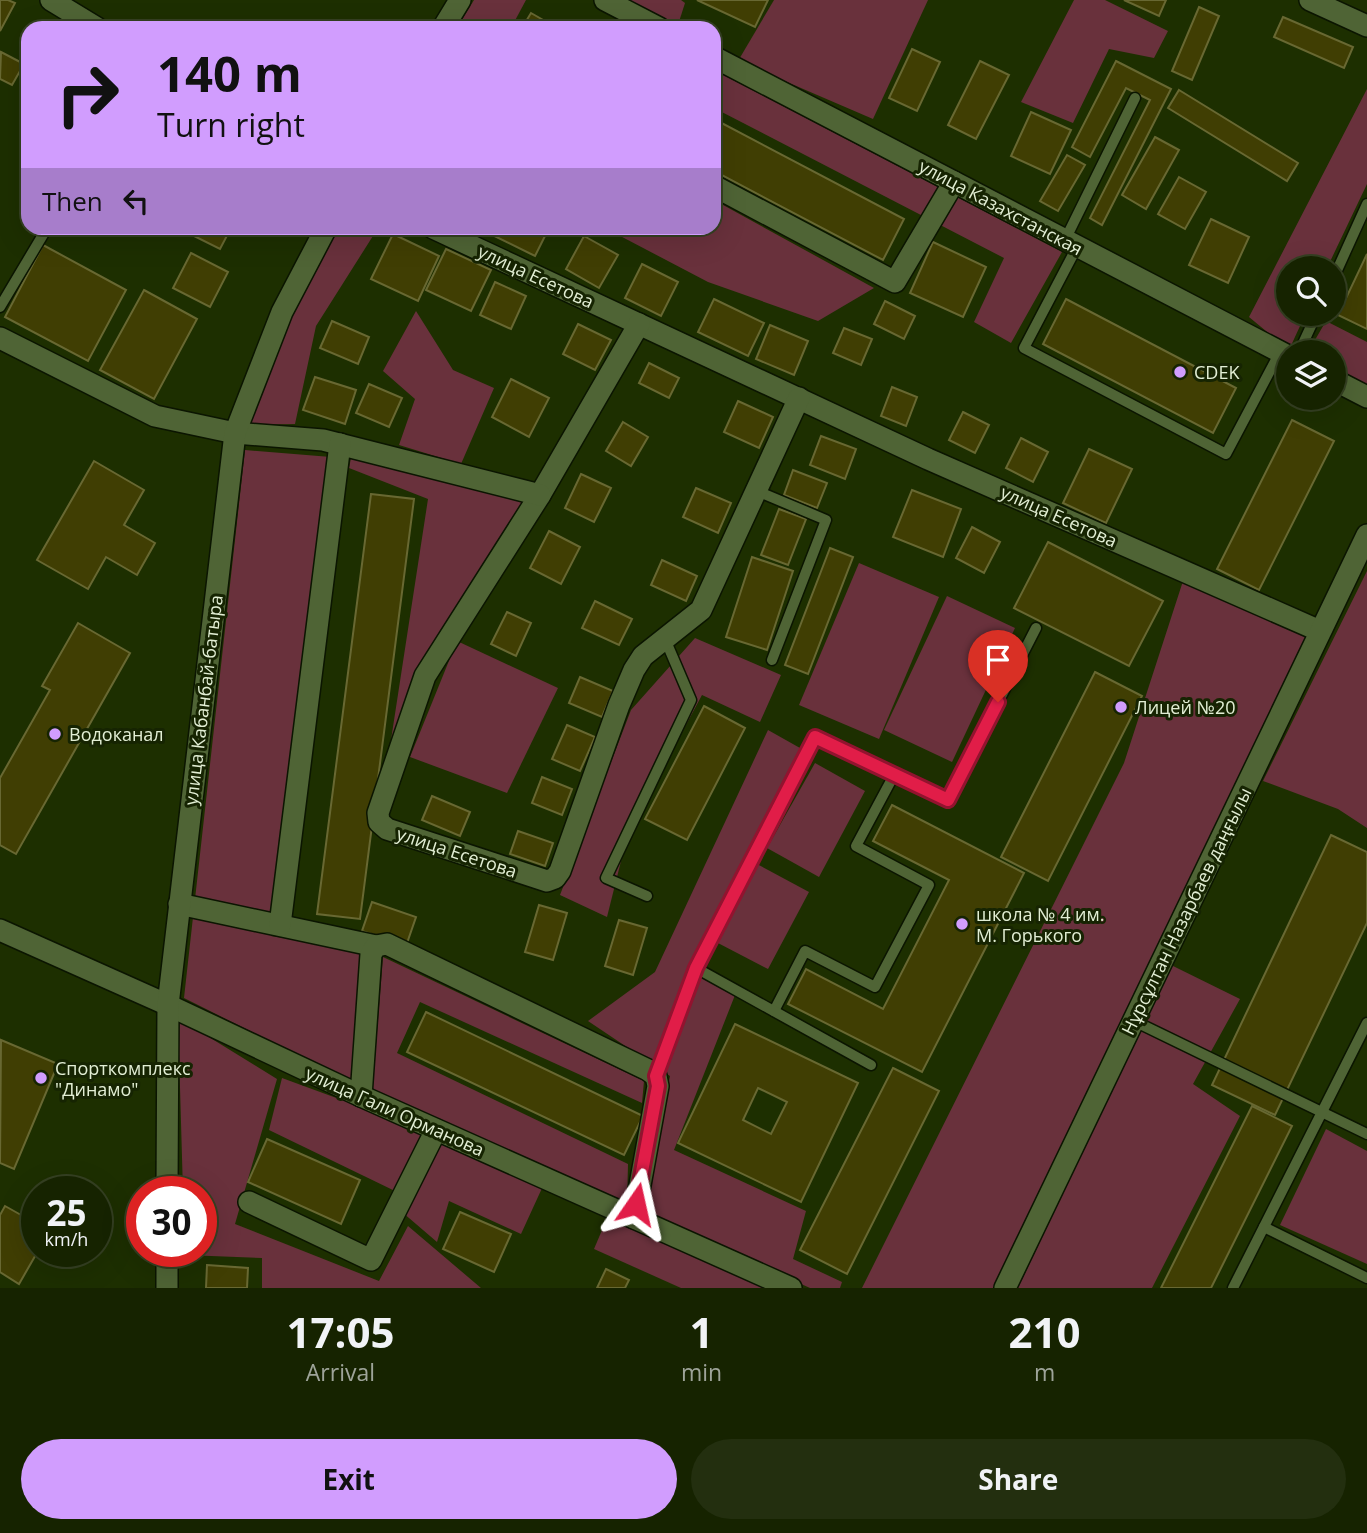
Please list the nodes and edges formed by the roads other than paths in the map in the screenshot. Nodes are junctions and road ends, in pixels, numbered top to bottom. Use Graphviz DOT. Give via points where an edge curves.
graph roads {
  1 [pos="51,0"];
  2 [pos="460,0"];
  3 [pos="605,0"];
  4 [pos="1310,0"];
  5 [pos="619,19"];
  6 [pos="86,21"];
  7 [pos="447,21"];
  8 [pos="1367,26"];
  9 [pos="721,61"];
  10 [pos="1135,98"];
  11 [pos="954,182"];
  12 [pos="721,190"];
  13 [pos="1367,204"];
  14 [pos="43,235"];
  15 [pos="322,235"];
  16 [pos="448,235"];
  17 [pos="1071,243"];
  18 [pos="1343,256"];
  19 [pos="0,307"];
  20 [pos="639,324"];
  21 [pos="0,338"];
  22 [pos="1276,346"];
  23 [pos="1276,374"];
  24 [pos="1346,386"];
  25 [pos="1367,397"];
  26 [pos="799,398"];
  27 [pos="235,433"];
  28 [pos="340,444"];
  29 [pos="757,491"];
  30 [pos="540,495"];
  31 [pos="1367,535"];
  32 [pos="1036,628"];
  33 [pos="1320,631"];
  34 [pos="665,639"];
  35 [pos="772,660"];
  36 [pos="894,775"];
  37 [pos="647,896"];
  38 [pos="180,904"];
  39 [pos="280,926"];
  40 [pos="0,930"];
  41 [pos="376,946"];
  42 [pos="696,968"];
  43 [pos="168,1005"];
  44 [pos="774,1011"];
  45 [pos="1134,1021"];
  46 [pos="1367,1023"];
  47 [pos="870,1065"];
  48 [pos="656,1076"];
  49 [pos="361,1096"];
  50 [pos="1322,1112"];
  51 [pos="436,1130"];
  52 [pos="1367,1134"];
  53 [pos="167,1176"];
  54 [pos="249,1202"];
  55 [pos="634,1218"];
  56 [pos="1264,1227"];
  57 [pos="167,1267"];
  58 [pos="1367,1278"];
  59 [pos="167,1288"];
  60 [pos="791,1288"];
  61 [pos="1005,1288"];
  62 [pos="1233,1288"];
  1 -- 6 [label="street"];
  2 -- 7 [label="street"];
  3 -- 5 [label="street"];
  4 -- 8 [label="street"];
  9 -- 11 [label="street, улица Казахстанская"];
  10 -- 17 [label="lane"];
  11 -- 12 [label="street" via="895,282"];
  11 -- 17 [label="street, улица Казахстанская"];
  13 -- 18 [label="lane"];
  14 -- 19 [label="lane"];
  15 -- 27 [label="street, улица Кабанбай-батыра" via="282,312"];
  16 -- 20 [label="street, улица Есетова"];
  17 -- 22 [label="street, улица Казахстанская"];
  17 -- 23 [label="lane" via="1024,348 1226,454"];
  20 -- 26 [label="street, улица Есетова"];
  20 -- 30 [label="street, улица Есетова"];
  21 -- 27 [label="street" via="155,416"];
  24 -- 25 [label="street"];
  26 -- 29 [label="street, улица Есетова"];
  26 -- 33 [label="street, улица Есетова"];
  27 -- 28 [label="street"];
  27 -- 38 [label="street, улица Кабанбай-батыра"];
  28 -- 30 [label="street"];
  28 -- 39 [label="street"];
  29 -- 34 [label="street, улица Есетова" via="701,610"];
  29 -- 35 [label="lane" via="826,520"];
  30 -- 34 [label="street, улица Есетова" via="425,676 379,822 387,830 547,881 555,878 634,670 643,656"];
  31 -- 33 [label="street, Нұрсұлтан Назарбаев даңғылы"];
  32 -- 36 [label="lane" via="948,800"];
  33 -- 45 [label="street, Нұрсұлтан Назарбаев даңғылы"];
  34 -- 37 [label="lane" via="691,700 606,878"];
  36 -- 42 [label="lane" via="815,737"];
  36 -- 44 [label="lane" via="856,846 929,885 875,987 805,950"];
  38 -- 39 [label="street"];
  38 -- 43 [label="street, улица Кабанбай-батыра"];
  39 -- 41 [label="street"];
  40 -- 43 [label="street, улица Гали Орманова"];
  41 -- 48 [label="street" via="387,944"];
  41 -- 49 [label="street" via="371,954"];
  42 -- 44 [label="lane"];
  42 -- 48 [label="lane"];
  43 -- 49 [label="street, улица Гали Орманова"];
  43 -- 53 [label="street, улица Кабанбай-батыра"];
  44 -- 47 [label="lane"];
  45 -- 50 [label="lane"];
  45 -- 61 [label="street, Нұрсұлтан Назарбаев даңғылы"];
  46 -- 50 [label="lane"];
  48 -- 55 [label="street" via="658,1086"];
  49 -- 51 [label="street, улица Гали Орманова"];
  50 -- 52 [label="lane"];
  50 -- 56 [label="lane"];
  51 -- 54 [label="street" via="371,1260"];
  51 -- 55 [label="street, улица Гали Орманова"];
  55 -- 60 [label="street, улица Гали Орманова"];
  56 -- 58 [label="lane"];
  56 -- 62 [label="lane"];
  57 -- 59 [label="street"];
}
